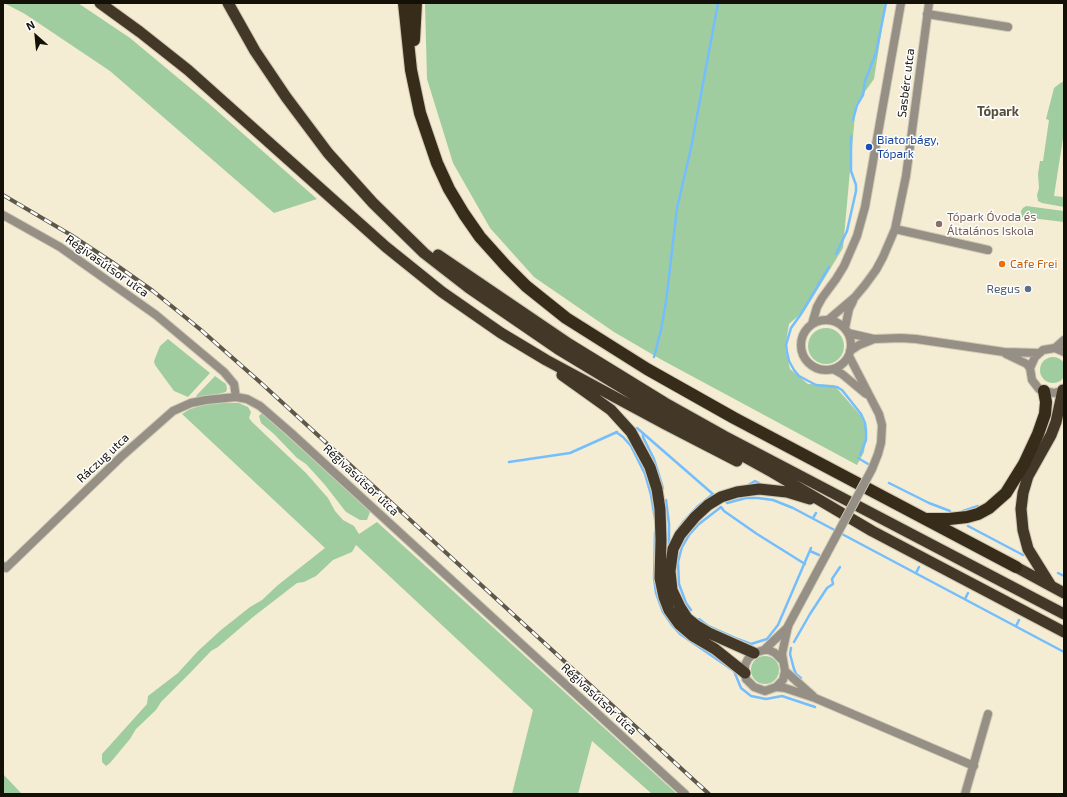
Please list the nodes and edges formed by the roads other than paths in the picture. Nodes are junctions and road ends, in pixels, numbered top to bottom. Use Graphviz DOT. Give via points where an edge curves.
graph roads {
  1 [pos="100,3"];
  2 [pos="228,3"];
  3 [pos="404,3"];
  4 [pos="416,3"];
  5 [pos="901,3"];
  6 [pos="929,3"];
  7 [pos="927,14"];
  8 [pos="1008,27"];
  9 [pos="411,70"];
  10 [pos="3,215"];
  11 [pos="895,230"];
  12 [pos="406,234"];
  13 [pos="988,250"];
  14 [pos="855,297"];
  15 [pos="828,320"];
  16 [pos="812,324"];
  17 [pos="846,331"];
  18 [pos="874,339"];
  19 [pos="1064,340"];
  20 [pos="1055,348"];
  21 [pos="1004,352"];
  22 [pos="1064,352"];
  23 [pos="1039,353"];
  24 [pos="849,354"];
  25 [pos="546,360"];
  26 [pos="1030,368"];
  27 [pos="833,369"];
  28 [pos="1063,390"];
  29 [pos="1044,391"];
  30 [pos="236,396"];
  31 [pos="869,396"];
  32 [pos="809,494"];
  33 [pos="828,505"];
  34 [pos="925,519"];
  35 [pos="1016,567"];
  36 [pos="4,568"];
  37 [pos="1051,586"];
  38 [pos="1064,593"];
  39 [pos="1064,614"];
  40 [pos="788,626"];
  41 [pos="1064,632"];
  42 [pos="759,652"];
  43 [pos="783,661"];
  44 [pos="785,671"];
  45 [pos="744,673"];
  46 [pos="776,687"];
  47 [pos="815,698"];
  48 [pos="988,714"];
  49 [pos="974,766"];
  50 [pos="685,794"];
  51 [pos="965,794"];
  1 -- 25 [label="highway" via="188,70 386,247 501,333"];
  2 -- 12 [label="highway" via="255,51 311,132 373,203"];
  3 -- 9 [label="highway"];
  4 -- 9 [label="highway"];
  5 -- 16 [label="street" via="865,207 857,236 844,266 819,302"];
  6 -- 7 [label="street, Sasbérc utca"];
  7 -- 8 [label="street"];
  7 -- 11 [label="street, Sasbérc utca"];
  9 -- 34 [label="highway" via="428,139 449,189 480,237 526,286 566,318 654,373"];
  10 -- 30 [label="street, Régivasútsor utca" via="60,247 156,315 224,372 234,384"];
  11 -- 13 [label="street"];
  11 -- 14 [label="street, Sasbérc utca" via="876,270"];
  12 -- 32 [label="highway" via="424,253 469,288 558,349 655,408"];
  12 -- 39 [label="highway" via="569,344 665,403"];
  14 -- 15 [label="street, Sasbérc utca"];
  14 -- 17 [label="street, Sasbérc utca" via="849,309"];
  15 -- 16 [label="street"];
  15 -- 17 [label="street" via="840,324"];
  16 -- 27 [label="street" via="806,329 800,344 804,360 817,369"];
  17 -- 18 [label="street"];
  17 -- 24 [label="street" via="850,339"];
  18 -- 21 [label="street" via="916,339"];
  18 -- 24 [label="street" via="859,345"];
  19 -- 20 [label="street"];
  20 -- 22 [label="street"];
  20 -- 23 [label="street"];
  21 -- 23 [label="street"];
  21 -- 26 [label="street"];
  23 -- 26 [label="street"];
  24 -- 27 [label="street" via="840,366"];
  24 -- 31 [label="street"];
  25 -- 32 [label="highway" via="765,475"];
  25 -- 45 [label="highway" via="558,373 611,410 631,432 650,467 657,489 661,528 660,578 668,610 693,636 715,649"];
  26 -- 29 [label="street" via="1035,385"];
  27 -- 31 [label="street"];
  28 -- 29 [label="street" via="1054,393"];
  28 -- 37 [label="highway" via="1051,435 1028,476 1021,509 1028,549"];
  29 -- 34 [label="highway" via="1045,414 1038,434 1006,493 978,514 949,519"];
  30 -- 36 [label="street, Ráczug utca" via="191,403 173,411"];
  30 -- 50 [label="street, Régivasútsor utca" via="256,403 290,432"];
  31 -- 40 [label="street, bridge" via="882,425 878,454"];
  32 -- 33 [label="highway"];
  33 -- 41 [label="highway"];
  33 -- 42 [label="highway" via="787,492 759,489 737,492 708,505 680,535 673,549 670,571 672,590 687,618 709,633"];
  34 -- 35 [label="highway"];
  35 -- 37 [label="highway"];
  37 -- 38 [label="highway"];
  40 -- 42 [label="street"];
  40 -- 43 [label="street" via="783,645"];
  42 -- 43 [label="street" via="775,652"];
  42 -- 45 [label="street" via="748,659"];
  43 -- 44 [label="street"];
  44 -- 46 [label="street"];
  44 -- 47 [label="street"];
  45 -- 46 [label="street" via="749,684 759,690"];
  46 -- 47 [label="street"];
  47 -- 49 [label="street"];
  48 -- 49 [label="street"];
  49 -- 51 [label="street"];
}
